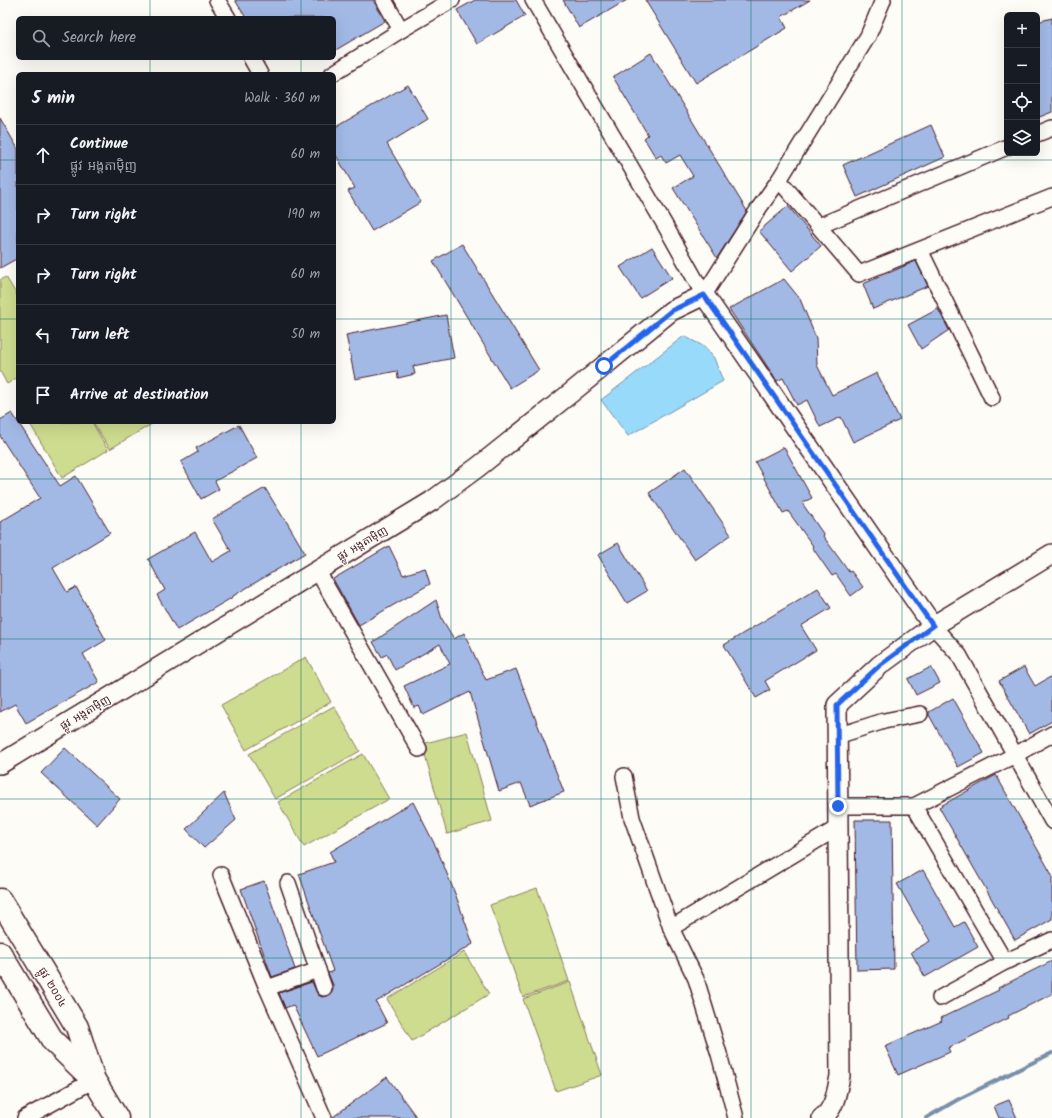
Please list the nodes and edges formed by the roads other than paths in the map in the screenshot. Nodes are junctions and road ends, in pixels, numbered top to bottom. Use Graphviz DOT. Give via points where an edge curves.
graph roads {
  1 [pos="217,0"];
  2 [pos="384,0"];
  3 [pos="452,0"];
  4 [pos="533,0"];
  5 [pos="883,0"];
  6 [pos="227,16"];
  7 [pos="401,30"];
  8 [pos="252,60"];
  9 [pos="259,72"];
  10 [pos="335,72"];
  11 [pos="1052,128"];
  12 [pos="1040,133"];
  13 [pos="1004,148"];
  14 [pos="780,180"];
  15 [pos="1052,197"];
  16 [pos="819,226"];
  17 [pos="920,250"];
  18 [pos="704,295"];
  19 [pos="992,398"];
  20 [pos="1052,554"];
  21 [pos="317,570"];
  22 [pos="933,626"];
  23 [pos="920,714"];
  24 [pos="1052,734"];
  25 [pos="837,736"];
  26 [pos="419,749"];
  27 [pos="1015,755"];
  28 [pos="0,764"];
  29 [pos="624,776"];
  30 [pos="838,806"];
  31 [pos="914,806"];
  32 [pos="1052,821"];
  33 [pos="838,827"];
  34 [pos="221,875"];
  35 [pos="288,883"];
  36 [pos="0,900"];
  37 [pos="671,928"];
  38 [pos="1052,940"];
  39 [pos="0,953"];
  40 [pos="1005,962"];
  41 [pos="318,970"];
  42 [pos="267,988"];
  43 [pos="324,988"];
  44 [pos="940,998"];
  45 [pos="94,1080"];
  46 [pos="25,1118"];
  47 [pos="117,1118"];
  48 [pos="324,1118"];
  49 [pos="736,1118"];
  50 [pos="822,1118"];
  1 -- 6 [label="street"];
  2 -- 7 [label="street"];
  3 -- 7 [label="street"];
  4 -- 18 [label="street"];
  5 -- 14 [label="street" via="868,36"];
  7 -- 10 [label="street"];
  8 -- 9 [label="street"];
  11 -- 12 [label="street"];
  13 -- 16 [label="street"];
  14 -- 16 [label="street"];
  14 -- 18 [label="street" via="759,208"];
  15 -- 17 [label="street"];
  16 -- 17 [label="street" via="859,274"];
  17 -- 19 [label="street"];
  18 -- 21 [label="street, ផ្លូវ អង្តតាម៉ិញ" via="671,311 432,501"];
  18 -- 22 [label="street"];
  20 -- 22 [label="street"];
  21 -- 26 [label="street"];
  21 -- 28 [label="street, ផ្លូវ អង្តតាម៉ិញ"];
  22 -- 25 [label="street" via="880,665 837,705"];
  22 -- 27 [label="street" via="959,655"];
  23 -- 25 [label="street" via="884,721"];
  24 -- 27 [label="street"];
  25 -- 30 [label="street"];
  27 -- 31 [label="street"];
  27 -- 32 [label="street"];
  29 -- 37 [label="street" via="632,818"];
  30 -- 31 [label="street"];
  30 -- 33 [label="street"];
  31 -- 40 [label="street"];
  33 -- 37 [label="street"];
  33 -- 50 [label="street" via="840,1076 835,1099"];
  34 -- 42 [label="street"];
  35 -- 41 [label="street"];
  36 -- 45 [label="main road, ផ្លូវ ២០០៤" via="77,1027"];
  37 -- 49 [label="street" via="696,979"];
  38 -- 40 [label="street"];
  39 -- 45 [label="main road, ផ្លូវ ២០០៤" via="53,1041"];
  40 -- 44 [label="street"];
  41 -- 42 [label="street"];
  41 -- 43 [label="street"];
  42 -- 48 [label="street"];
  45 -- 46 [label="street"];
  45 -- 47 [label="main road, ផ្លូវ ២០០៤"];
}
